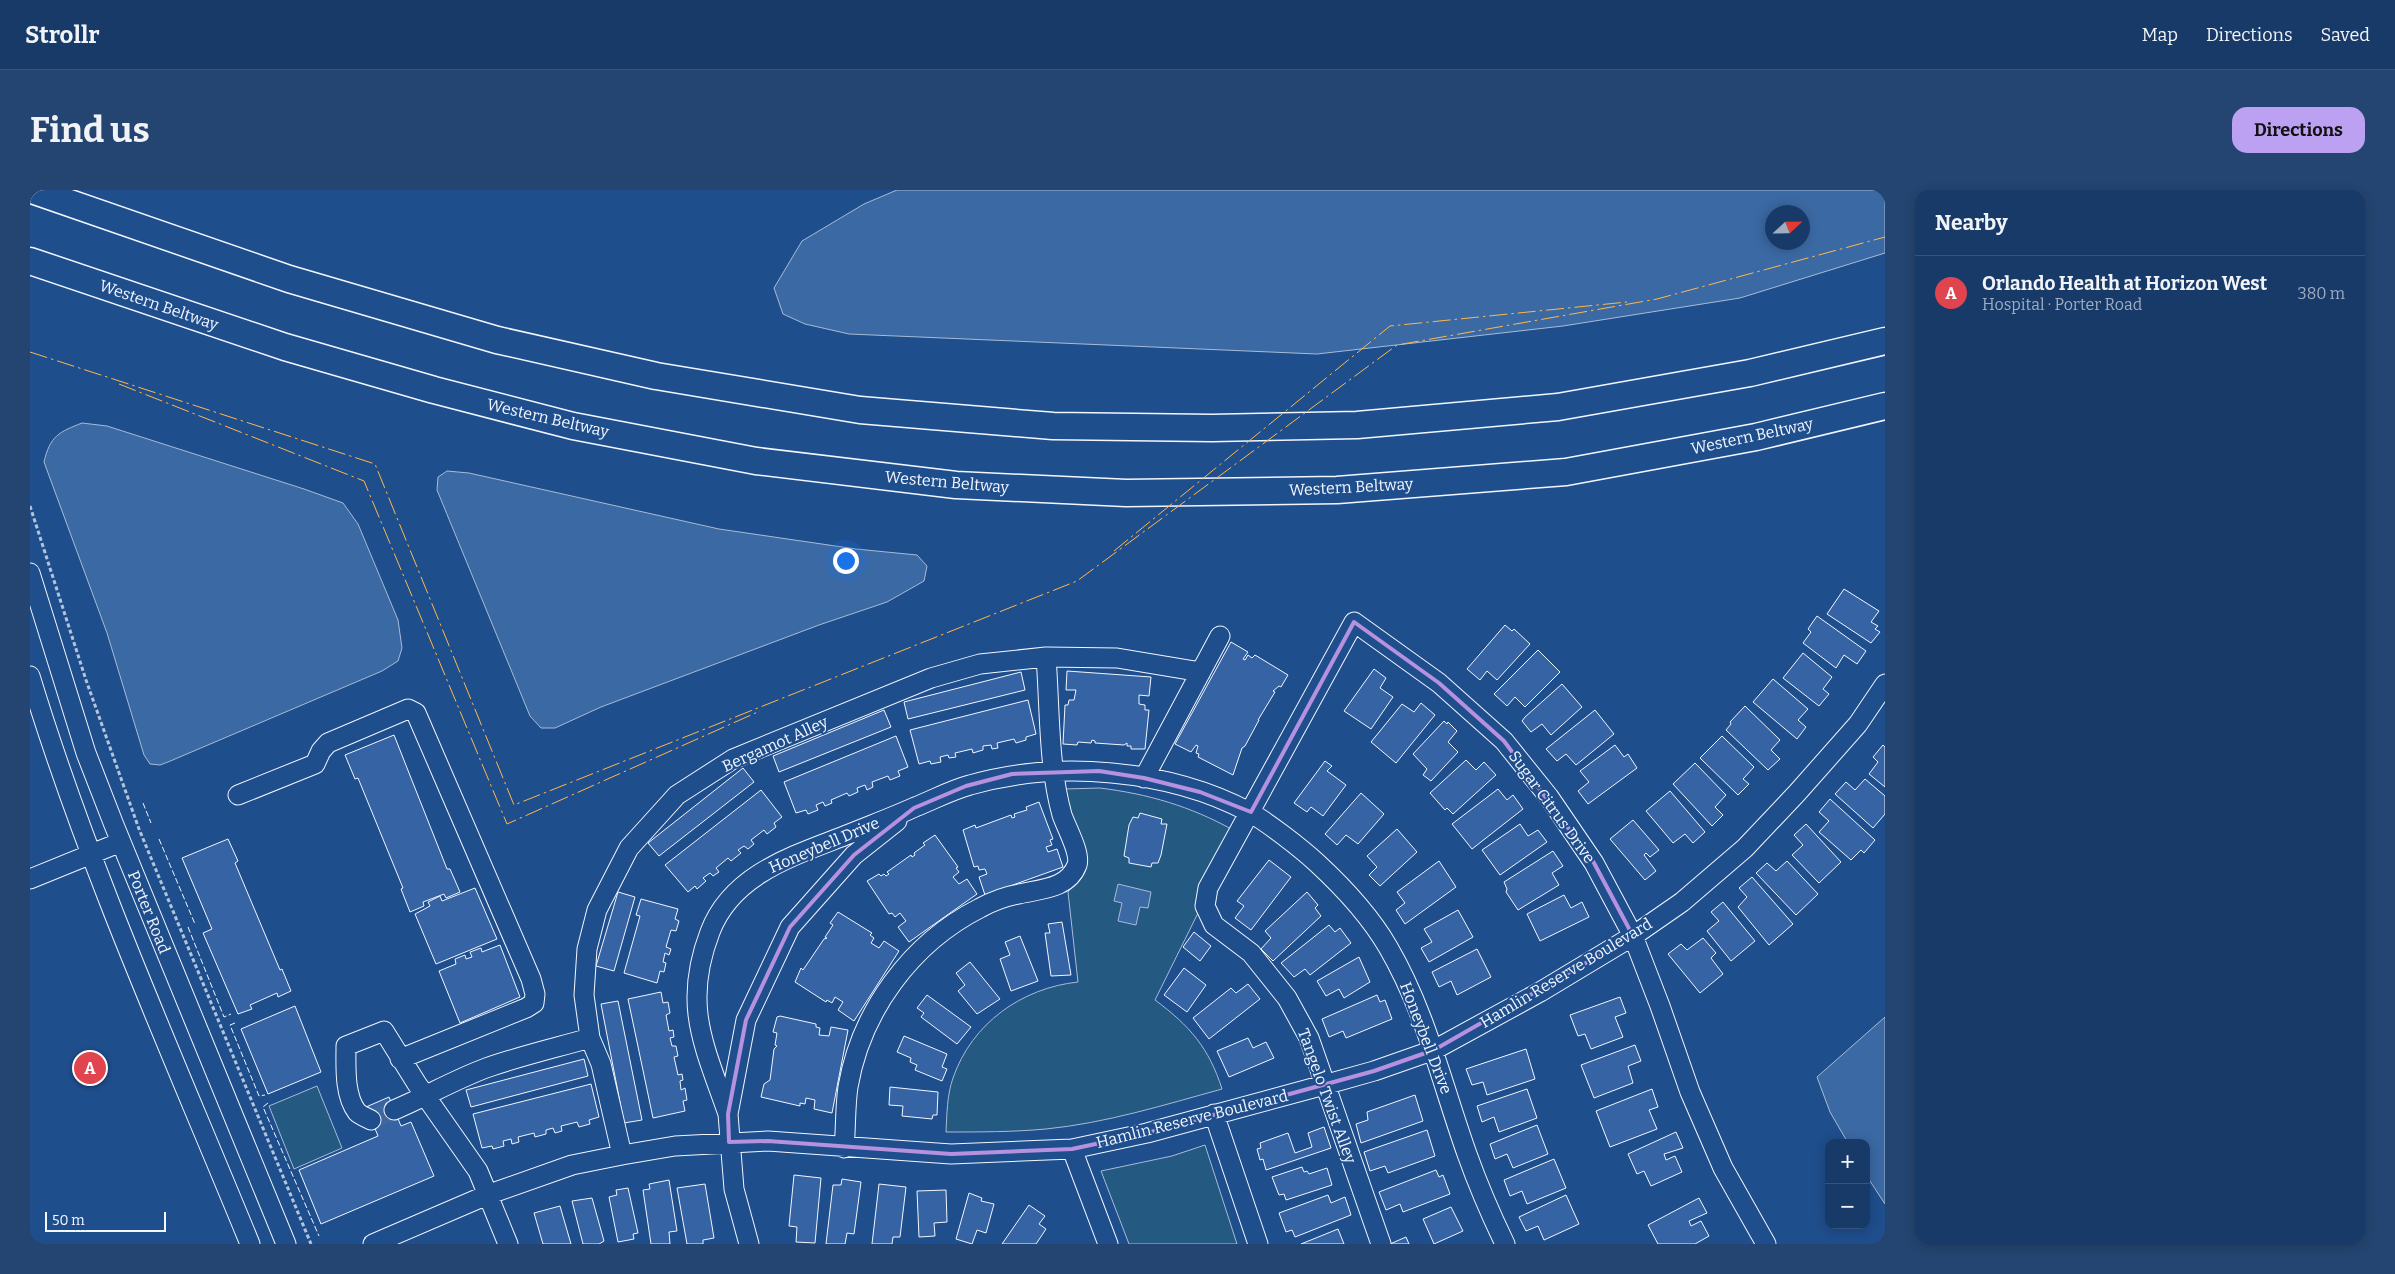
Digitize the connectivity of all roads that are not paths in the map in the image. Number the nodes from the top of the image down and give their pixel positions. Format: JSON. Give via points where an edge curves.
{"nodes":[{"id":1,"x":32,"y":190,"type":"edge"},
{"id":2,"x":30,"y":261,"type":"edge"},
{"id":3,"x":1885,"y":341,"type":"edge"},
{"id":4,"x":1885,"y":406,"type":"edge"},
{"id":5,"x":30,"y":573,"type":"edge"},
{"id":6,"x":30,"y":617,"type":"edge"},
{"id":7,"x":1220,"y":636,"type":"dead end"},
{"id":8,"x":1046,"y":657,"type":"junction"},
{"id":9,"x":58,"y":666,"type":"junction"},
{"id":10,"x":1201,"y":672,"type":"junction"},
{"id":11,"x":30,"y":676,"type":"edge"},
{"id":12,"x":1885,"y":684,"type":"edge"},
{"id":13,"x":1054,"y":771,"type":"junction"},
{"id":14,"x":1144,"y":778,"type":"junction"},
{"id":15,"x":238,"y":794,"type":"dead end"},
{"id":16,"x":914,"y":808,"type":"junction"},
{"id":17,"x":1251,"y":812,"type":"junction"},
{"id":18,"x":121,"y":842,"type":"junction"},
{"id":19,"x":91,"y":854,"type":"junction"},
{"id":20,"x":30,"y":879,"type":"edge"},
{"id":21,"x":1633,"y":936,"type":"junction"},
{"id":22,"x":590,"y":1038,"type":"junction"},
{"id":23,"x":1434,"y":1050,"type":"junction"},
{"id":24,"x":400,"y":1059,"type":"junction"},
{"id":25,"x":1324,"y":1085,"type":"junction"},
{"id":26,"x":426,"y":1097,"type":"junction"},
{"id":27,"x":394,"y":1110,"type":"tunnel mouth"},
{"id":28,"x":728,"y":1114,"type":"junction"},
{"id":29,"x":1214,"y":1114,"type":"junction"},
{"id":30,"x":371,"y":1120,"type":"dead end"},
{"id":31,"x":729,"y":1142,"type":"junction"},
{"id":32,"x":844,"y":1148,"type":"junction"},
{"id":33,"x":1072,"y":1149,"type":"junction"},
{"id":34,"x":622,"y":1155,"type":"junction"},
{"id":35,"x":487,"y":1195,"type":"junction"},
{"id":36,"x":250,"y":1244,"type":"edge"},
{"id":37,"x":286,"y":1244,"type":"edge"},
{"id":38,"x":373,"y":1244,"type":"edge"},
{"id":39,"x":508,"y":1244,"type":"edge"},
{"id":40,"x":749,"y":1244,"type":"edge"},
{"id":41,"x":1108,"y":1244,"type":"edge"},
{"id":42,"x":1258,"y":1244,"type":"edge"},
{"id":43,"x":1381,"y":1244,"type":"edge"},
{"id":44,"x":1505,"y":1244,"type":"edge"},
{"id":45,"x":1766,"y":1244,"type":"edge"}],
"edges":[{"from":1,"to":3,"type":"highway","via":[[289,279],[497,340],[656,376],[860,410],[1034,424],[1212,428],[1357,426],[1558,406],[1750,373]]},
{"from":2,"to":4,"type":"highway","name":"Western Beltway","via":[[285,347],[573,426],[756,461],[956,485],[1126,493],[1337,490],[1566,472],[1756,437]]},
{"from":5,"to":9,"type":"street","name":"Porter Road"},
{"from":6,"to":9,"type":"street","via":[[39,640]]},
{"from":7,"to":10,"type":"street"},
{"from":8,"to":10,"type":"street","name":"Bergamot Alley","via":[[1117,658]]},
{"from":8,"to":13,"type":"street"},
{"from":8,"to":22,"type":"street","name":"Bergamot Alley","via":[[980,664],[931,678],[733,760],[677,795],[629,848],[597,910],[587,949],[584,995]]},
{"from":9,"to":18,"type":"street","name":"Porter Road","via":[[86,753]]},
{"from":10,"to":14,"type":"street"},
{"from":11,"to":19,"type":"street","name":"Porter Road","via":[[68,795]]},
{"from":12,"to":21,"type":"street","name":"Hamlin Reserve Boulevard","via":[[1858,724],[1746,848],[1682,902]]},
{"from":13,"to":14,"type":"street","name":"Honeybell Drive","via":[[1099,771]]},
{"from":13,"to":16,"type":"street","name":"Honeybell Drive","via":[[1012,774],[966,786]]},
{"from":13,"to":32,"type":"street","via":[[1062,815],[1076,850],[1078,863],[1072,874],[1062,883],[1045,890],[1017,894],[981,907],[947,927],[917,953],[890,984],[862,1035],[848,1087]]},
{"from":14,"to":17,"type":"street","name":"Honeybell Drive","via":[[1200,792]]},
{"from":15,"to":24,"type":"street","via":[[315,764],[321,751],[336,738],[408,709],[416,713],[535,994],[534,1003],[526,1008]]},
{"from":16,"to":28,"type":"street","name":"Honeybell Drive","via":[[854,855],[790,927],[746,1020]]},
{"from":16,"to":28,"type":"street","name":"Honeybell Drive","via":[[758,873],[730,898],[710,929],[695,996],[700,1034]]},
{"from":17,"to":21,"type":"street","name":"Sugar Citrus Drive","via":[[1354,622],[1439,683],[1504,741],[1549,797],[1594,863]]},
{"from":17,"to":23,"type":"street","name":"Honeybell Drive","via":[[1316,861],[1358,906],[1391,953],[1413,994]]},
{"from":17,"to":25,"type":"street","name":"Tangelo Twist Alley","via":[[1208,888],[1204,906],[1214,925],[1251,953],[1287,998],[1310,1038]]},
{"from":18,"to":19,"type":"street"},
{"from":18,"to":37,"type":"street","name":"Porter Road"},
{"from":19,"to":20,"type":"street"},
{"from":19,"to":36,"type":"street","name":"Porter Road"},
{"from":21,"to":23,"type":"street","name":"Hamlin Reserve Boulevard"},
{"from":21,"to":45,"type":"street","name":"Sugar Citrus Drive","via":[[1723,1168]]},
{"from":22,"to":26,"type":"street","via":[[486,1068],[445,1085]]},
{"from":22,"to":34,"type":"street","name":"Bergamot Alley","via":[[600,1064]]},
{"from":23,"to":25,"type":"street","name":"Hamlin Reserve Boulevard","via":[[1374,1072]]},
{"from":23,"to":44,"type":"street","name":"Honeybell Drive","via":[[1467,1154]]},
{"from":24,"to":26,"type":"street"},
{"from":24,"to":30,"type":"street","via":[[384,1031],[346,1046],[350,1096],[358,1113]]},
{"from":25,"to":29,"type":"street","name":"Hamlin Reserve Boulevard"},
{"from":25,"to":43,"type":"street","name":"Tangelo Twist Alley"},
{"from":26,"to":27,"type":"street"},
{"from":26,"to":35,"type":"street","via":[[478,1171]]},
{"from":28,"to":31,"type":"street","name":"Honeybell Drive"},
{"from":29,"to":33,"type":"street","name":"Hamlin Reserve Boulevard","via":[[1147,1134]]},
{"from":29,"to":42,"type":"street"},
{"from":31,"to":32,"type":"street","name":"Hamlin Reserve Boulevard","via":[[768,1140]]},
{"from":31,"to":34,"type":"street","name":"Hamlin Reserve Boulevard","via":[[675,1146]]},
{"from":31,"to":40,"type":"street","name":"Honeybell Drive","via":[[734,1188]]},
{"from":32,"to":33,"type":"street","name":"Hamlin Reserve Boulevard","via":[[951,1154]]},
{"from":33,"to":41,"type":"street"},
{"from":34,"to":35,"type":"street","name":"Hamlin Reserve Boulevard","via":[[572,1165]]},
{"from":35,"to":38,"type":"street","name":"Hamlin Reserve Boulevard"},
{"from":35,"to":39,"type":"street"}]}
